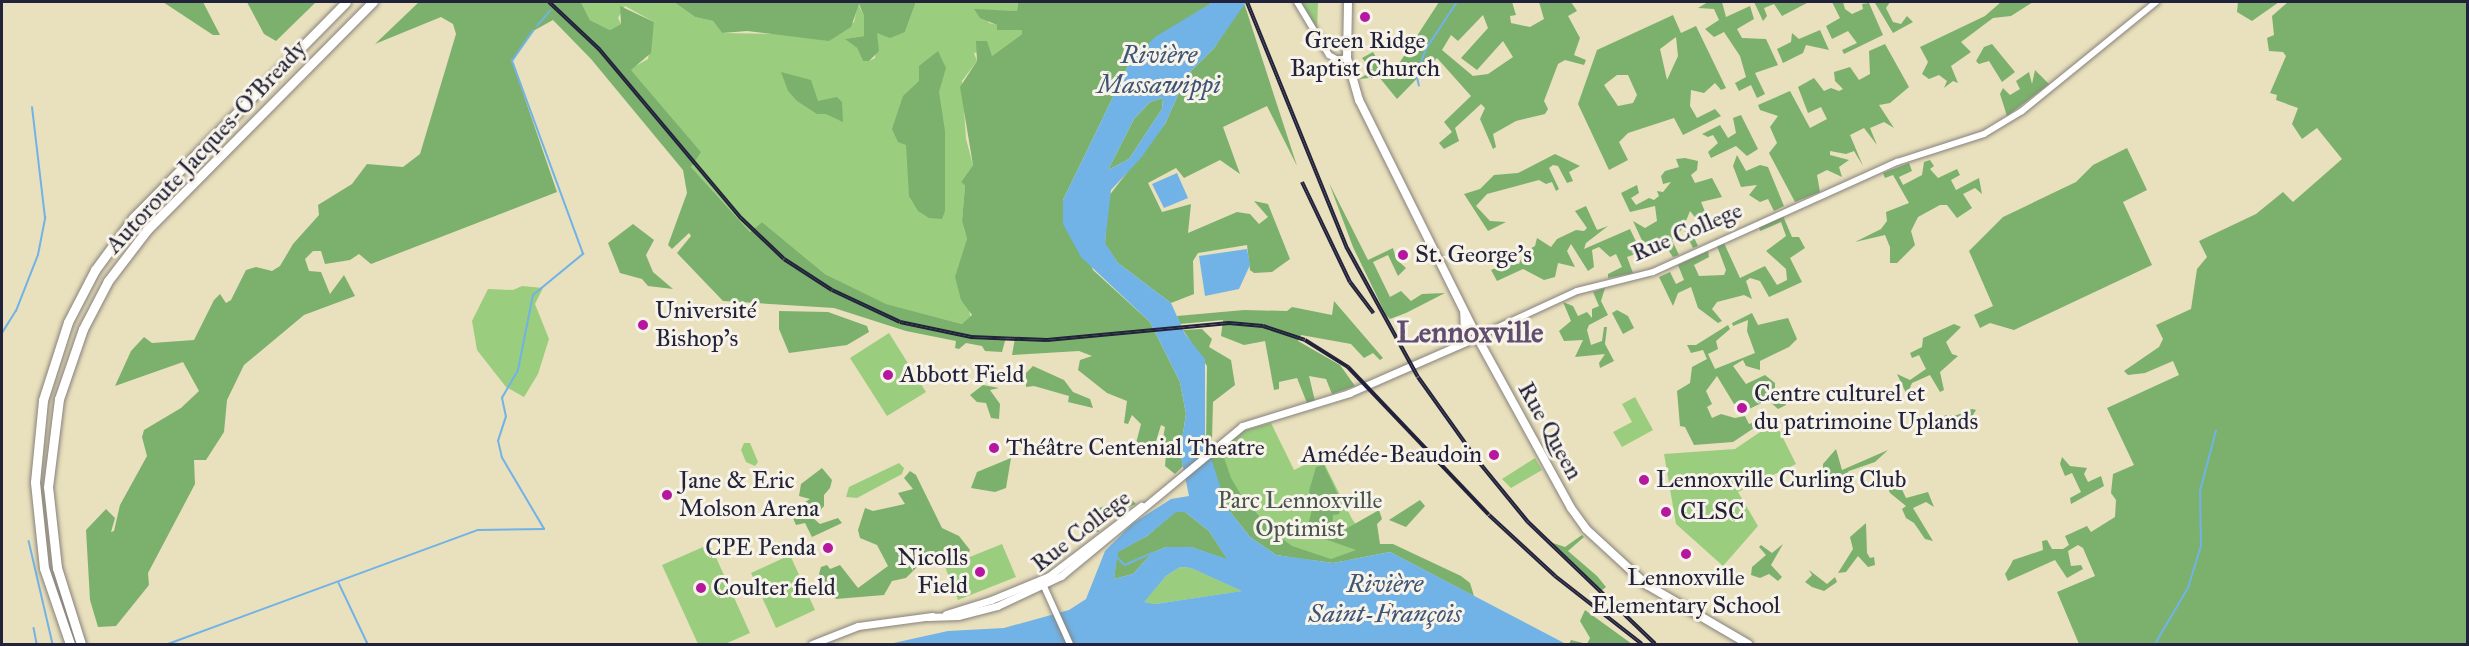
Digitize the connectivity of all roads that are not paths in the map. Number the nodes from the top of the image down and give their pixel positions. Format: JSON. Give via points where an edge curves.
{"nodes":[{"id":1,"x":346,"y":2,"type":"edge"},
{"id":2,"x":373,"y":2,"type":"edge"},
{"id":3,"x":1297,"y":2,"type":"edge"},
{"id":4,"x":1348,"y":2,"type":"edge"},
{"id":5,"x":2156,"y":2,"type":"edge"},
{"id":6,"x":1347,"y":57,"type":"junction"},
{"id":7,"x":1463,"y":310,"type":"junction"},
{"id":8,"x":1477,"y":337,"type":"junction"},
{"id":9,"x":1454,"y":349,"type":"junction"},
{"id":10,"x":1043,"y":583,"type":"junction"},
{"id":11,"x":70,"y":645,"type":"edge"},
{"id":12,"x":81,"y":645,"type":"edge"},
{"id":13,"x":812,"y":645,"type":"edge"},
{"id":14,"x":1070,"y":645,"type":"edge"},
{"id":15,"x":1748,"y":645,"type":"edge"}],
"edges":[{"from":1,"to":11,"type":"highway","name":"Autoroute Jacques-O'Bready","via":[[133,218],[95,270],[68,322],[43,400],[35,482],[43,560]]},
{"from":2,"to":12,"type":"highway","name":"Autoroute Jacques-O'Bready","via":[[147,230],[113,273],[83,328],[57,406],[48,487],[57,568]]},
{"from":3,"to":6,"type":"street","via":[[1329,55],[1338,60]]},
{"from":4,"to":6,"type":"main road","name":"Rue Queen"},
{"from":5,"to":8,"type":"street","name":"Rue College","via":[[2022,111],[1984,134],[1897,162],[1653,272],[1577,291]]},
{"from":6,"to":7,"type":"main road","name":"Rue Queen","via":[[1359,100]]},
{"from":7,"to":8,"type":"main road","name":"Rue Queen"},
{"from":7,"to":9,"type":"main road","via":[[1464,334]]},
{"from":8,"to":9,"type":"main road","name":"Rue College"},
{"from":8,"to":15,"type":"main road","name":"Rue Queen","via":[[1582,525],[1647,585]]},
{"from":9,"to":10,"type":"main road","name":"Rue College","via":[[1330,400],[1248,424],[1210,449]]},
{"from":10,"to":13,"type":"main road","name":"Rue College","via":[[928,617],[869,623]]},
{"from":10,"to":14,"type":"street"}]}
